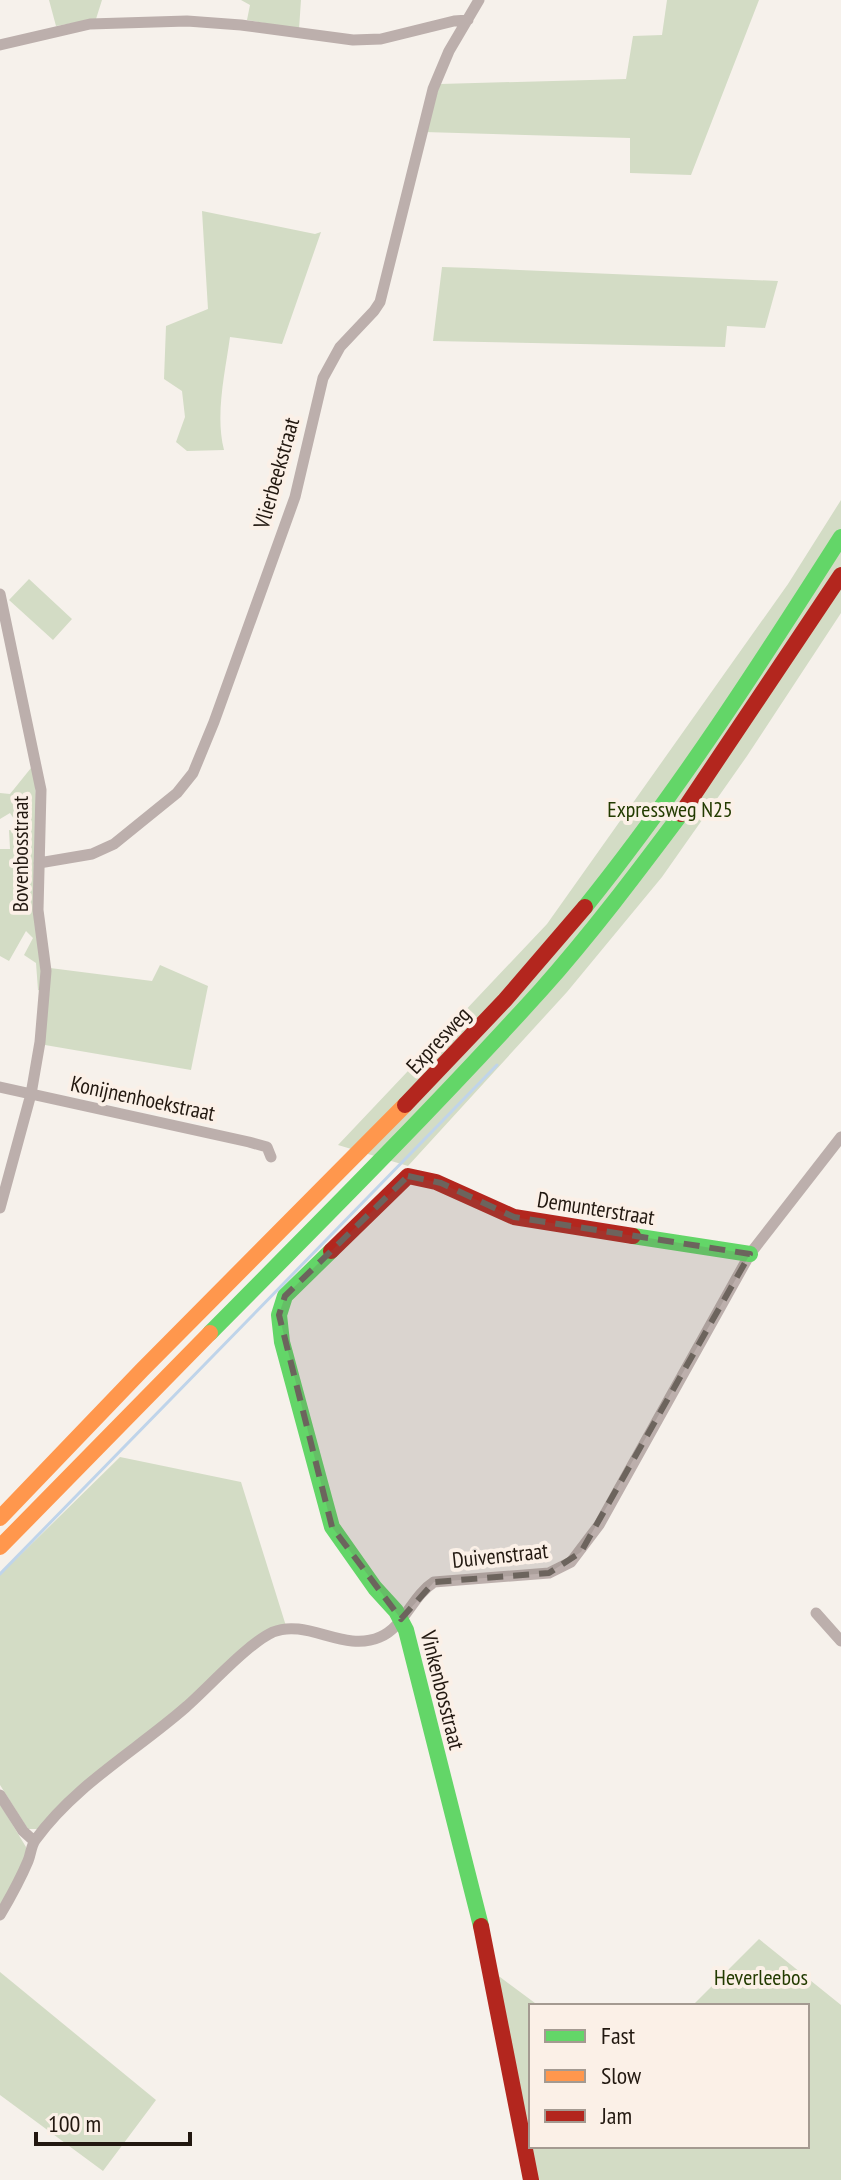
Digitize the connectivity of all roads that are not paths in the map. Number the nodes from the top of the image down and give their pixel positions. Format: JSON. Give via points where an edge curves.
{"nodes":[{"id":1,"x":479,"y":0,"type":"edge"},
{"id":2,"x":468,"y":20,"type":"junction"},
{"id":3,"x":0,"y":45,"type":"edge"},
{"id":4,"x":841,"y":537,"type":"edge"},
{"id":5,"x":841,"y":575,"type":"edge"},
{"id":6,"x":0,"y":594,"type":"edge"},
{"id":7,"x":39,"y":863,"type":"junction"},
{"id":8,"x":0,"y":1087,"type":"edge"},
{"id":9,"x":31,"y":1094,"type":"junction"},
{"id":10,"x":841,"y":1137,"type":"edge"},
{"id":11,"x":271,"y":1157,"type":"dead end"},
{"id":12,"x":441,"y":1183,"type":"joint"},
{"id":13,"x":0,"y":1208,"type":"edge"},
{"id":14,"x":750,"y":1254,"type":"junction"},
{"id":15,"x":0,"y":1518,"type":"edge"},
{"id":16,"x":0,"y":1547,"type":"edge"},
{"id":17,"x":816,"y":1613,"type":"dead end"},
{"id":18,"x":401,"y":1619,"type":"junction"},
{"id":19,"x":841,"y":1641,"type":"edge"},
{"id":20,"x":0,"y":1795,"type":"edge"},
{"id":21,"x":34,"y":1841,"type":"junction"},
{"id":22,"x":0,"y":1915,"type":"edge"},
{"id":23,"x":531,"y":2180,"type":"edge"}],
"edges":[{"from":1,"to":2,"type":"street","name":"Vlierbeekstraat"},
{"from":2,"to":3,"type":"street","via":[[358,40],[187,21],[90,24]]},
{"from":2,"to":7,"type":"street","name":"Vlierbeekstraat","via":[[429,100],[380,302],[340,347],[323,378],[295,497],[193,773],[177,793],[114,844],[92,854]]},
{"from":4,"to":15,"type":"main road","name":"Expresweg","via":[[680,782],[536,965]]},
{"from":5,"to":16,"type":"main road","name":"Expresweg","via":[[697,793],[542,989]]},
{"from":6,"to":7,"type":"street","name":"Bovenbosstraat","via":[[41,790]]},
{"from":7,"to":9,"type":"street","name":"Bovenbosstraat","via":[[38,910],[46,971]]},
{"from":8,"to":9,"type":"street","name":"Konijnenhoekstraat"},
{"from":9,"to":11,"type":"street","name":"Konijnenhoekstraat","via":[[249,1142],[267,1147]]},
{"from":9,"to":13,"type":"street","name":"Bovenbosstraat"},
{"from":10,"to":14,"type":"street","name":"Duivenstraat"},
{"from":12,"to":14,"type":"main road","name":"Demunterstraat","via":[[500,1214]]},
{"from":12,"to":18,"type":"main road","name":"Vinkenbosstraat","via":[[408,1176],[398,1183],[285,1296],[279,1315],[329,1519]]},
{"from":14,"to":18,"type":"street","name":"Duivenstraat","via":[[581,1552],[549,1573],[434,1582]]},
{"from":17,"to":19,"type":"street"},
{"from":18,"to":21,"type":"street","name":"Duivenstraat","via":[[390,1632],[369,1641],[286,1628],[270,1633],[64,1807]]},
{"from":18,"to":23,"type":"main road","name":"Vinkenbosstraat","via":[[488,1952]]},
{"from":20,"to":21,"type":"street"},
{"from":21,"to":22,"type":"street","name":"Duivenstraat"}]}
